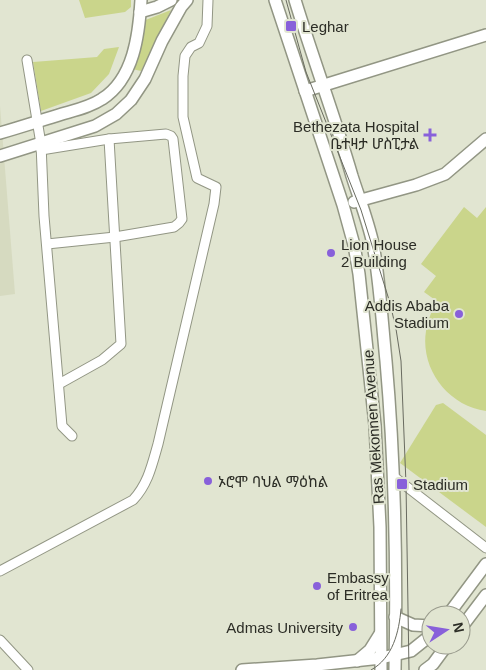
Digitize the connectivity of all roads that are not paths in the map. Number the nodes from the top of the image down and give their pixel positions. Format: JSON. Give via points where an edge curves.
{"nodes":[{"id":1,"x":171,"y":0,"type":"edge"},
{"id":2,"x":187,"y":0,"type":"edge"},
{"id":3,"x":208,"y":0,"type":"edge"},
{"id":4,"x":275,"y":0,"type":"edge"},
{"id":5,"x":295,"y":0,"type":"edge"},
{"id":6,"x":140,"y":6,"type":"edge"},
{"id":7,"x":486,"y":35,"type":"edge"},
{"id":8,"x":28,"y":60,"type":"dead end"},
{"id":9,"x":322,"y":85,"type":"junction"},
{"id":10,"x":304,"y":91,"type":"junction"},
{"id":11,"x":39,"y":122,"type":"junction"},
{"id":12,"x":0,"y":133,"type":"edge"},
{"id":13,"x":486,"y":139,"type":"edge"},
{"id":14,"x":109,"y":140,"type":"junction"},
{"id":15,"x":41,"y":147,"type":"junction"},
{"id":16,"x":0,"y":156,"type":"edge"},
{"id":17,"x":360,"y":200,"type":"junction"},
{"id":18,"x":343,"y":205,"type":"junction"},
{"id":19,"x":115,"y":237,"type":"junction"},
{"id":20,"x":47,"y":244,"type":"junction"},
{"id":21,"x":59,"y":384,"type":"junction"},
{"id":22,"x":72,"y":436,"type":"dead end"},
{"id":23,"x":393,"y":476,"type":"junction"},
{"id":24,"x":486,"y":548,"type":"edge"},
{"id":25,"x":486,"y":564,"type":"edge"},
{"id":26,"x":0,"y":571,"type":"edge"},
{"id":27,"x":486,"y":595,"type":"edge"},
{"id":28,"x":455,"y":605,"type":"edge"},
{"id":29,"x":471,"y":615,"type":"edge"},
{"id":30,"x":395,"y":617,"type":"junction"},
{"id":31,"x":421,"y":625,"type":"edge"},
{"id":32,"x":382,"y":630,"type":"junction"},
{"id":33,"x":0,"y":640,"type":"edge"},
{"id":34,"x":421,"y":643,"type":"edge"},
{"id":35,"x":395,"y":655,"type":"junction"},
{"id":36,"x":439,"y":655,"type":"edge"},
{"id":37,"x":380,"y":658,"type":"junction"},
{"id":38,"x":357,"y":661,"type":"junction"},
{"id":39,"x":429,"y":668,"type":"edge"},
{"id":40,"x":28,"y":670,"type":"edge"},
{"id":41,"x":242,"y":670,"type":"edge"},
{"id":42,"x":381,"y":670,"type":"edge"},
{"id":43,"x":395,"y":670,"type":"edge"}],
"edges":[{"from":1,"to":6,"type":"main road","via":[[157,7]]},
{"from":2,"to":15,"type":"main road","via":[[131,100],[116,114],[95,126]]},
{"from":3,"to":26,"type":"street","via":[[207,26],[199,43],[191,47],[185,56],[183,117],[196,178],[216,187],[214,204],[148,477],[133,500]]},
{"from":4,"to":10,"type":"main road","name":"Ras Mekonnen Avenue"},
{"from":5,"to":9,"type":"main road","name":"Ras Mekonnen Avenue"},
{"from":6,"to":11,"type":"main road","via":[[132,58],[117,86],[103,99],[88,106]]},
{"from":7,"to":9,"type":"main road"},
{"from":8,"to":11,"type":"street"},
{"from":9,"to":10,"type":"main road"},
{"from":9,"to":17,"type":"main road","name":"Ras Mekonnen Avenue"},
{"from":10,"to":18,"type":"main road","name":"Ras Mekonnen Avenue"},
{"from":11,"to":12,"type":"main road"},
{"from":11,"to":15,"type":"street"},
{"from":13,"to":17,"type":"main road","via":[[445,174]]},
{"from":14,"to":15,"type":"street"},
{"from":14,"to":19,"type":"street"},
{"from":14,"to":19,"type":"street","via":[[171,136],[182,219],[174,227]]},
{"from":15,"to":16,"type":"main road"},
{"from":15,"to":20,"type":"street"},
{"from":17,"to":18,"type":"main road"},
{"from":17,"to":23,"type":"main road","name":"Ras Mekonnen Avenue","via":[[372,243],[378,282]]},
{"from":18,"to":32,"type":"main road","name":"Ras Mekonnen Avenue","via":[[359,274],[373,408]]},
{"from":19,"to":20,"type":"street"},
{"from":19,"to":21,"type":"street","via":[[121,344],[102,360]]},
{"from":20,"to":21,"type":"street"},
{"from":21,"to":22,"type":"street","via":[[62,426]]},
{"from":23,"to":24,"type":"street"},
{"from":23,"to":30,"type":"main road","name":"Ras Mekonnen Avenue"},
{"from":25,"to":28,"type":"main road"},
{"from":27,"to":29,"type":"main road"},
{"from":30,"to":31,"type":"main road"},
{"from":30,"to":35,"type":"main road","name":"Ras Mekonnen Avenue"},
{"from":32,"to":37,"type":"main road","name":"Ras Mekonnen Avenue"},
{"from":32,"to":38,"type":"main road","via":[[370,650]]},
{"from":33,"to":40,"type":"street"},
{"from":34,"to":35,"type":"main road","via":[[411,651]]},
{"from":35,"to":37,"type":"main road"},
{"from":35,"to":43,"type":"main road","name":"Ras Mekonnen Avenue"},
{"from":36,"to":39,"type":"main road"},
{"from":37,"to":38,"type":"main road"},
{"from":37,"to":42,"type":"main road","name":"Ras Mekonnen Avenue"},
{"from":38,"to":41,"type":"main road"}]}
